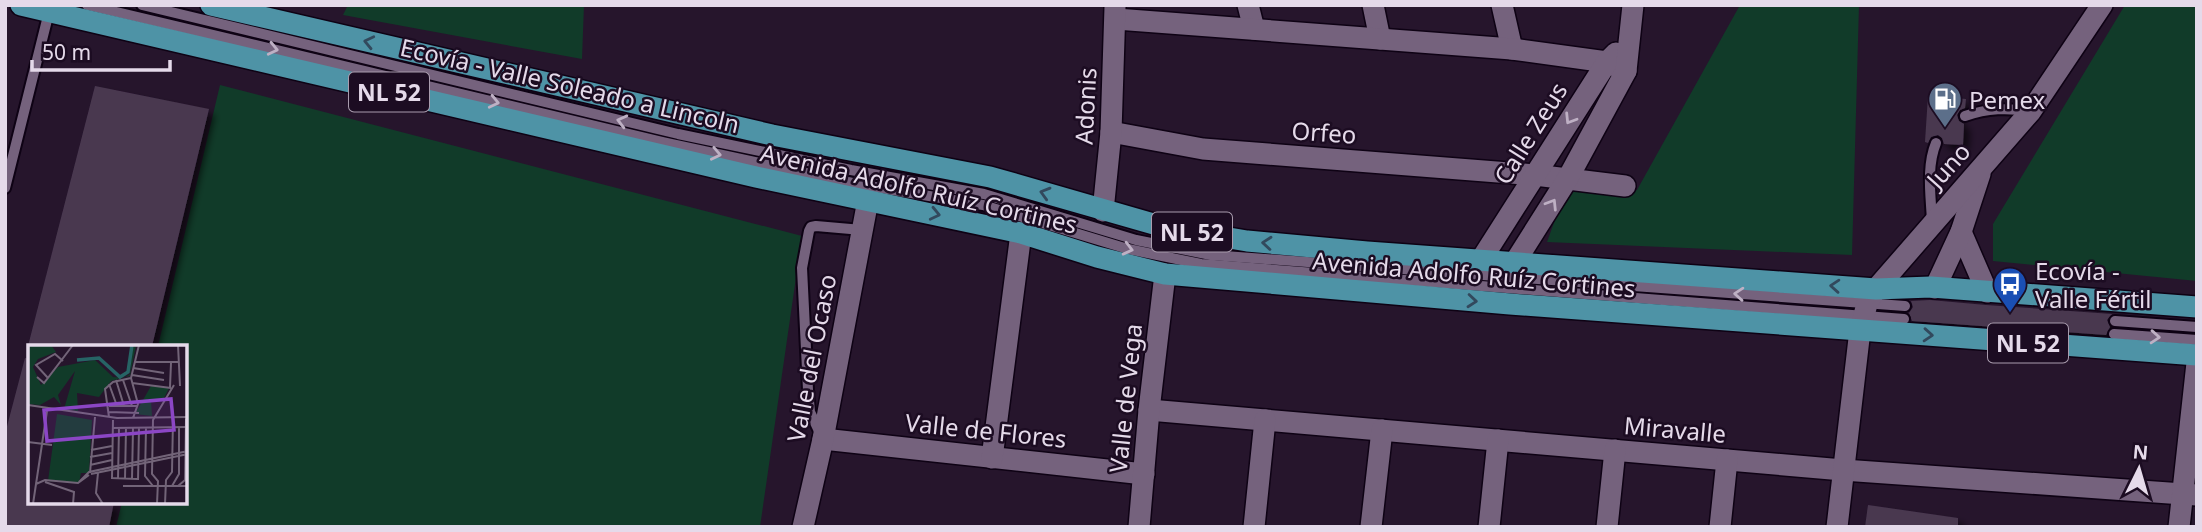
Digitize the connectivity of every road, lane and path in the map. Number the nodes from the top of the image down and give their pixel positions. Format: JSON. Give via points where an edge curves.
{"nodes":[{"id":1,"x":21,"y":5,"type":"edge"},
{"id":2,"x":87,"y":5,"type":"edge"},
{"id":3,"x":142,"y":5,"type":"edge"},
{"id":4,"x":211,"y":5,"type":"edge"},
{"id":5,"x":1248,"y":5,"type":"edge"},
{"id":6,"x":1373,"y":5,"type":"edge"},
{"id":7,"x":1502,"y":5,"type":"edge"},
{"id":8,"x":1633,"y":5,"type":"edge"},
{"id":9,"x":2102,"y":5,"type":"edge"},
{"id":10,"x":49,"y":12,"type":"junction"},
{"id":11,"x":1115,"y":12,"type":"edge"},
{"id":12,"x":1254,"y":29,"type":"junction"},
{"id":13,"x":1380,"y":39,"type":"junction"},
{"id":14,"x":1512,"y":49,"type":"junction"},
{"id":15,"x":1616,"y":66,"type":"junction"},
{"id":16,"x":2031,"y":111,"type":"junction"},
{"id":17,"x":1965,"y":116,"type":"dead end"},
{"id":18,"x":1111,"y":132,"type":"junction"},
{"id":19,"x":1936,"y":143,"type":"dead end"},
{"id":20,"x":1982,"y":166,"type":"junction"},
{"id":21,"x":1535,"y":175,"type":"junction"},
{"id":22,"x":1568,"y":178,"type":"junction"},
{"id":23,"x":1625,"y":186,"type":"dead end"},
{"id":24,"x":5,"y":188,"type":"edge"},
{"id":25,"x":868,"y":200,"type":"junction"},
{"id":26,"x":1103,"y":211,"type":"junction"},
{"id":27,"x":1932,"y":222,"type":"junction"},
{"id":28,"x":862,"y":230,"type":"junction"},
{"id":29,"x":1961,"y":232,"type":"junction"},
{"id":30,"x":1020,"y":233,"type":"junction"},
{"id":31,"x":1481,"y":260,"type":"junction"},
{"id":32,"x":1516,"y":262,"type":"junction"},
{"id":33,"x":1165,"y":274,"type":"junction"},
{"id":34,"x":1936,"y":288,"type":"junction"},
{"id":35,"x":1987,"y":292,"type":"junction"},
{"id":36,"x":1905,"y":306,"type":"dead end"},
{"id":37,"x":2197,"y":307,"type":"edge"},
{"id":38,"x":1867,"y":310,"type":"junction"},
{"id":39,"x":1904,"y":319,"type":"dead end"},
{"id":40,"x":2115,"y":321,"type":"dead end"},
{"id":41,"x":2197,"y":327,"type":"edge"},
{"id":42,"x":2114,"y":334,"type":"dead end"},
{"id":43,"x":2197,"y":340,"type":"edge"},
{"id":44,"x":2197,"y":355,"type":"edge"},
{"id":45,"x":2197,"y":363,"type":"edge"},
{"id":46,"x":1149,"y":410,"type":"junction"},
{"id":47,"x":1265,"y":420,"type":"junction"},
{"id":48,"x":1382,"y":430,"type":"junction"},
{"id":49,"x":823,"y":439,"type":"junction"},
{"id":50,"x":1498,"y":440,"type":"junction"},
{"id":51,"x":1615,"y":450,"type":"junction"},
{"id":52,"x":992,"y":458,"type":"junction"},
{"id":53,"x":1727,"y":460,"type":"junction"},
{"id":54,"x":1843,"y":470,"type":"junction"},
{"id":55,"x":1143,"y":474,"type":"junction"},
{"id":56,"x":2189,"y":495,"type":"edge"},
{"id":57,"x":803,"y":527,"type":"edge"},
{"id":58,"x":1139,"y":527,"type":"edge"},
{"id":59,"x":1254,"y":527,"type":"edge"},
{"id":60,"x":1371,"y":527,"type":"edge"},
{"id":61,"x":1489,"y":527,"type":"edge"},
{"id":62,"x":1607,"y":527,"type":"edge"},
{"id":63,"x":1720,"y":527,"type":"edge"},
{"id":64,"x":1837,"y":527,"type":"edge"},
{"id":65,"x":2179,"y":527,"type":"edge"}],
"edges":[{"from":1,"to":10,"type":"main road","name":"Avenida Adolfo Ruíz Cortines","number":"NL 52"},
{"from":2,"to":38,"type":"lane","one_way":true,"via":[[663,142],[857,184],[983,205],[1128,249],[1201,264]]},
{"from":38,"to":3,"type":"lane","name":"Ecovía - Valle Soleado a Lincoln","one_way":true,"via":[[1211,255],[1136,240],[984,194],[678,134]]},
{"from":26,"to":4,"type":"main road","name":"Avenida Adolfo Ruíz Cortines","number":"NL 52","one_way":true,"via":[[990,177],[772,135]]},
{"from":5,"to":12,"type":"street"},
{"from":6,"to":13,"type":"street"},
{"from":7,"to":14,"type":"street"},
{"from":8,"to":15,"type":"street","name":"Calle Zeus","via":[[1630,39]]},
{"from":9,"to":16,"type":"street","name":"Juno"},
{"from":10,"to":24,"type":"lane"},
{"from":10,"to":25,"type":"main road","name":"Avenida Adolfo Ruíz Cortines","number":"NL 52"},
{"from":11,"to":12,"type":"street"},
{"from":11,"to":18,"type":"street","name":"Adonis"},
{"from":12,"to":13,"type":"street"},
{"from":13,"to":14,"type":"street"},
{"from":14,"to":15,"type":"street"},
{"from":15,"to":21,"type":"street","name":"Calle Zeus","one_way":true},
{"from":15,"to":22,"type":"street","name":"Calle Zeus"},
{"from":16,"to":17,"type":"lane","via":[[2002,107]]},
{"from":16,"to":20,"type":"street","name":"Juno"},
{"from":18,"to":21,"type":"street","name":"Orfeo","via":[[1203,149]]},
{"from":18,"to":26,"type":"street","name":"Adonis"},
{"from":19,"to":27,"type":"lane","via":[[1930,178]]},
{"from":20,"to":27,"type":"street","name":"Juno"},
{"from":20,"to":29,"type":"street"},
{"from":21,"to":22,"type":"street","name":"Orfeo"},
{"from":21,"to":31,"type":"street","name":"Calle Zeus"},
{"from":22,"to":23,"type":"street","name":"Orfeo"},
{"from":32,"to":22,"type":"street","name":"Calle Zeus","one_way":true},
{"from":25,"to":28,"type":"street","name":"Valle del Ocaso"},
{"from":25,"to":30,"type":"main road","name":"Avenida Adolfo Ruíz Cortines","number":"NL 52","one_way":true},
{"from":31,"to":26,"type":"main road","name":"Avenida Adolfo Ruíz Cortines","number":"NL 52","one_way":true,"via":[[1247,241]]},
{"from":27,"to":38,"type":"street","name":"Juno"},
{"from":28,"to":49,"type":"street","name":"Valle del Ocaso"},
{"from":28,"to":49,"type":"lane","via":[[811,227],[802,268],[810,412]]},
{"from":29,"to":34,"type":"street"},
{"from":29,"to":35,"type":"street"},
{"from":30,"to":33,"type":"main road","name":"Avenida Adolfo Ruíz Cortines","number":"NL 52"},
{"from":30,"to":52,"type":"street"},
{"from":31,"to":32,"type":"main road","name":"Avenida Adolfo Ruíz Cortines","number":"NL 52"},
{"from":38,"to":32,"type":"main road","name":"Avenida Adolfo Ruíz Cortines","number":"NL 52","one_way":true},
{"from":33,"to":38,"type":"main road","name":"Avenida Adolfo Ruíz Cortines","number":"NL 52","one_way":true,"via":[[1510,304]]},
{"from":33,"to":46,"type":"street","name":"Valle de Vega"},
{"from":34,"to":35,"type":"main road","name":"Avenida Adolfo Ruíz Cortines","number":"NL 52"},
{"from":34,"to":38,"type":"main road","name":"Avenida Adolfo Ruíz Cortines","number":"NL 52"},
{"from":35,"to":37,"type":"main road","name":"Avenida Adolfo Ruíz Cortines","number":"NL 52"},
{"from":36,"to":38,"type":"lane","name":"Ecovía - Valle Soleado a Lincoln"},
{"from":38,"to":39,"type":"lane"},
{"from":38,"to":44,"type":"main road","name":"Avenida Adolfo Ruíz Cortines","number":"NL 52","one_way":true},
{"from":38,"to":54,"type":"street"},
{"from":40,"to":41,"type":"lane"},
{"from":42,"to":43,"type":"lane","one_way":true},
{"from":45,"to":56,"type":"street"},
{"from":46,"to":47,"type":"street","name":"Miravalle"},
{"from":46,"to":55,"type":"street","name":"Valle de Vega"},
{"from":47,"to":48,"type":"street","name":"Miravalle"},
{"from":47,"to":59,"type":"street"},
{"from":48,"to":50,"type":"street","name":"Miravalle"},
{"from":48,"to":60,"type":"street"},
{"from":49,"to":52,"type":"street","name":"Valle de Flores"},
{"from":49,"to":57,"type":"street","name":"Valle del Ocaso"},
{"from":50,"to":51,"type":"street","name":"Miravalle"},
{"from":50,"to":61,"type":"street"},
{"from":51,"to":53,"type":"street","name":"Miravalle"},
{"from":51,"to":62,"type":"street"},
{"from":52,"to":55,"type":"street","name":"Valle de Flores"},
{"from":53,"to":54,"type":"street","name":"Miravalle"},
{"from":53,"to":63,"type":"street"},
{"from":54,"to":56,"type":"street","name":"Miravalle"},
{"from":54,"to":64,"type":"street"},
{"from":55,"to":58,"type":"street","name":"Valle de Vega"},
{"from":56,"to":65,"type":"street"}]}
